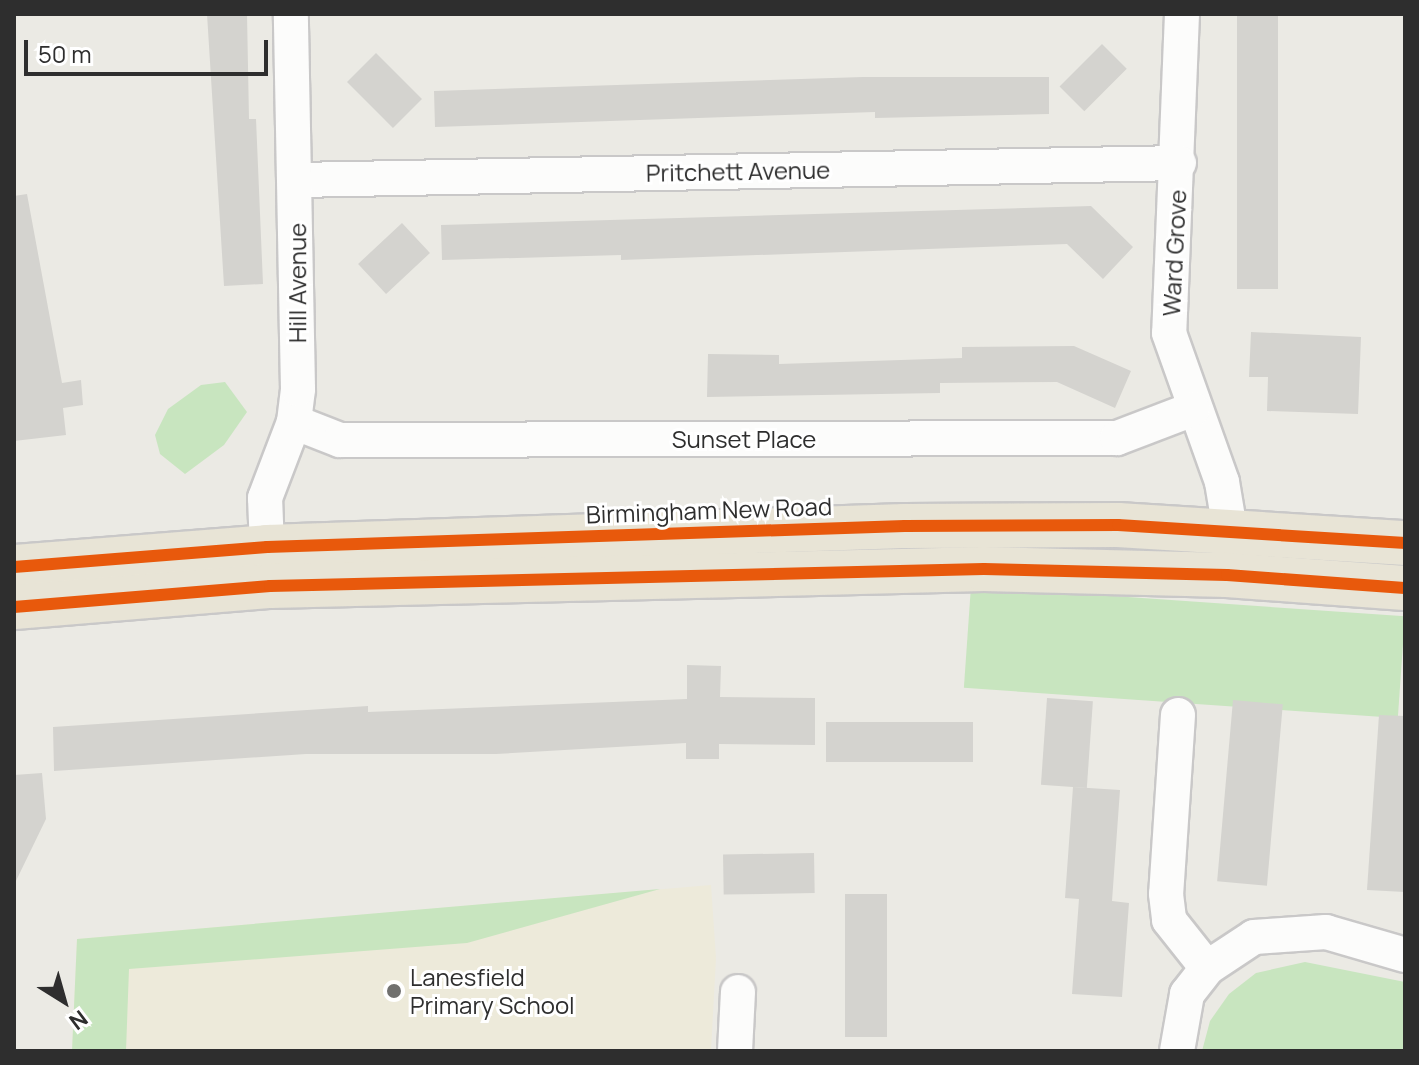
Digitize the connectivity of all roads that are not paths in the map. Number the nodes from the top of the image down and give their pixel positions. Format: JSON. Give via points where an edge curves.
{"nodes":[{"id":1,"x":291,"y":14,"type":"edge"},
{"id":2,"x":1182,"y":14,"type":"edge"},
{"id":3,"x":1179,"y":163,"type":"junction"},
{"id":4,"x":296,"y":180,"type":"junction"},
{"id":5,"x":1193,"y":409,"type":"junction"},
{"id":6,"x":294,"y":422,"type":"junction"},
{"id":7,"x":1230,"y":530,"type":"junction"},
{"id":8,"x":1405,"y":543,"type":"edge"},
{"id":9,"x":267,"y":547,"type":"junction"},
{"id":10,"x":14,"y":567,"type":"edge"},
{"id":11,"x":1227,"y":575,"type":"junction"},
{"id":12,"x":1405,"y":588,"type":"edge"},
{"id":13,"x":14,"y":607,"type":"edge"},
{"id":14,"x":1178,"y":715,"type":"dead end"},
{"id":15,"x":1405,"y":955,"type":"edge"},
{"id":16,"x":1207,"y":968,"type":"junction"},
{"id":17,"x":738,"y":992,"type":"dead end"},
{"id":18,"x":735,"y":1051,"type":"edge"},
{"id":19,"x":1177,"y":1051,"type":"edge"}],
"edges":[{"from":1,"to":4,"type":"street","name":"Hill Avenue"},
{"from":2,"to":3,"type":"street","name":"Ward Grove"},
{"from":3,"to":4,"type":"street","name":"Pritchett Avenue"},
{"from":3,"to":5,"type":"street","name":"Ward Grove","via":[[1169,333]]},
{"from":4,"to":6,"type":"street","name":"Hill Avenue"},
{"from":5,"to":6,"type":"street","name":"Sunset Place","via":[[1117,438],[340,440]]},
{"from":5,"to":7,"type":"street","name":"Ward Grove","via":[[1222,482]]},
{"from":6,"to":9,"type":"street","name":"Hill Avenue","via":[[265,498]]},
{"from":7,"to":8,"type":"highway","name":"Birmingham New Road"},
{"from":7,"to":9,"type":"highway","name":"Birmingham New Road","via":[[905,526]]},
{"from":7,"to":11,"type":"highway"},
{"from":9,"to":10,"type":"highway","name":"Birmingham New Road"},
{"from":11,"to":12,"type":"highway"},
{"from":11,"to":13,"type":"highway","via":[[984,569],[556,578],[270,586]]},
{"from":14,"to":16,"type":"street","via":[[1166,894],[1169,920]]},
{"from":15,"to":16,"type":"street","via":[[1326,932],[1285,931],[1254,937]]},
{"from":16,"to":19,"type":"street","via":[[1187,994]]},
{"from":17,"to":18,"type":"street"}]}
